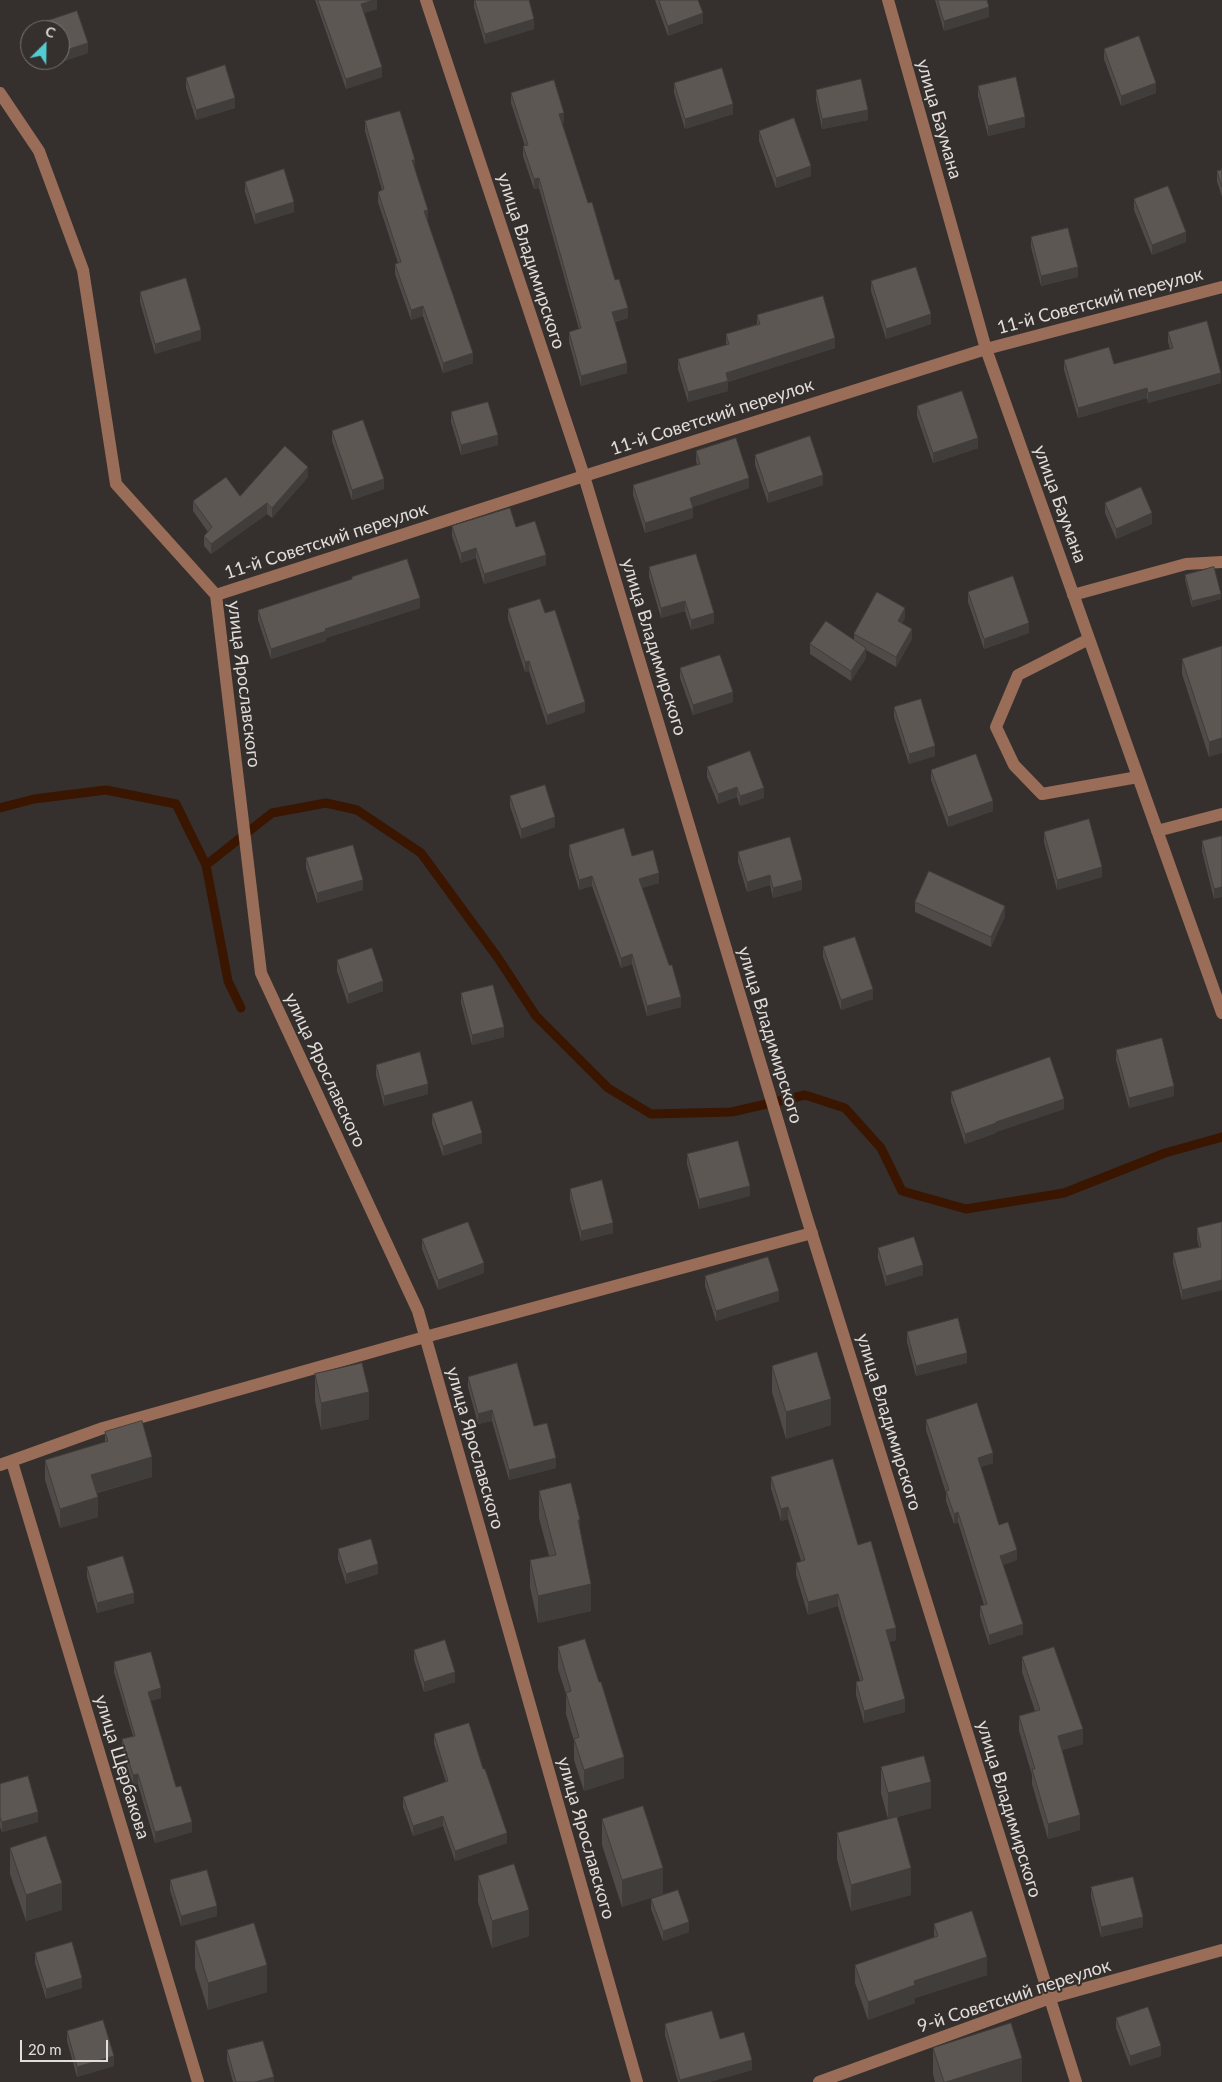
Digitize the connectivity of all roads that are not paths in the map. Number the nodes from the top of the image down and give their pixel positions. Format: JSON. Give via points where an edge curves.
{"nodes":[{"id":1,"x":426,"y":0,"type":"edge"},
{"id":2,"x":888,"y":0,"type":"edge"},
{"id":3,"x":0,"y":93,"type":"edge"},
{"id":4,"x":1222,"y":286,"type":"edge"},
{"id":5,"x":986,"y":349,"type":"junction"},
{"id":6,"x":584,"y":476,"type":"junction"},
{"id":7,"x":1222,"y":562,"type":"edge"},
{"id":8,"x":1073,"y":594,"type":"junction"},
{"id":9,"x":216,"y":595,"type":"junction"},
{"id":10,"x":1089,"y":639,"type":"junction"},
{"id":11,"x":1138,"y":777,"type":"junction"},
{"id":12,"x":1222,"y":814,"type":"edge"},
{"id":13,"x":1157,"y":831,"type":"junction"},
{"id":14,"x":1222,"y":1013,"type":"edge"},
{"id":15,"x":812,"y":1234,"type":"junction"},
{"id":16,"x":426,"y":1337,"type":"junction"},
{"id":17,"x":6,"y":1463,"type":"edge"},
{"id":18,"x":1222,"y":1950,"type":"edge"},
{"id":19,"x":1050,"y":1998,"type":"junction"},
{"id":20,"x":198,"y":2082,"type":"edge"},
{"id":21,"x":637,"y":2082,"type":"edge"},
{"id":22,"x":819,"y":2082,"type":"edge"},
{"id":23,"x":1076,"y":2082,"type":"edge"}],
"edges":[{"from":1,"to":6,"type":"street","name":"улица Владимирского"},
{"from":2,"to":5,"type":"street","name":"улица Баумана"},
{"from":3,"to":9,"type":"street","name":"улица Ярославского","via":[[39,151],[83,270],[116,484]]},
{"from":4,"to":5,"type":"street","name":"11-й Советский переулок"},
{"from":5,"to":6,"type":"street","name":"11-й Советский переулок"},
{"from":5,"to":8,"type":"street","name":"улица Баумана"},
{"from":6,"to":9,"type":"street","name":"11-й Советский переулок"},
{"from":6,"to":15,"type":"street","name":"улица Владимирского"},
{"from":7,"to":8,"type":"street","via":[[1186,564]]},
{"from":8,"to":10,"type":"street","name":"улица Баумана"},
{"from":9,"to":16,"type":"street","name":"улица Ярославского","via":[[261,973],[418,1311]]},
{"from":10,"to":11,"type":"street","name":"улица Баумана"},
{"from":10,"to":11,"type":"street","via":[[1018,676],[996,727],[1014,765],[1042,794]]},
{"from":11,"to":13,"type":"street","name":"улица Баумана"},
{"from":12,"to":13,"type":"street"},
{"from":13,"to":14,"type":"street","name":"улица Баумана"},
{"from":15,"to":16,"type":"street"},
{"from":15,"to":19,"type":"street","name":"улица Владимирского"},
{"from":16,"to":17,"type":"street","via":[[103,1428]]},
{"from":16,"to":21,"type":"street","name":"улица Ярославского"},
{"from":17,"to":20,"type":"street","name":"улица Щербакова"},
{"from":18,"to":19,"type":"street","name":"9-й Советский переулок"},
{"from":19,"to":22,"type":"street","name":"9-й Советский переулок"},
{"from":19,"to":23,"type":"street","name":"улица Владимирского"}]}
